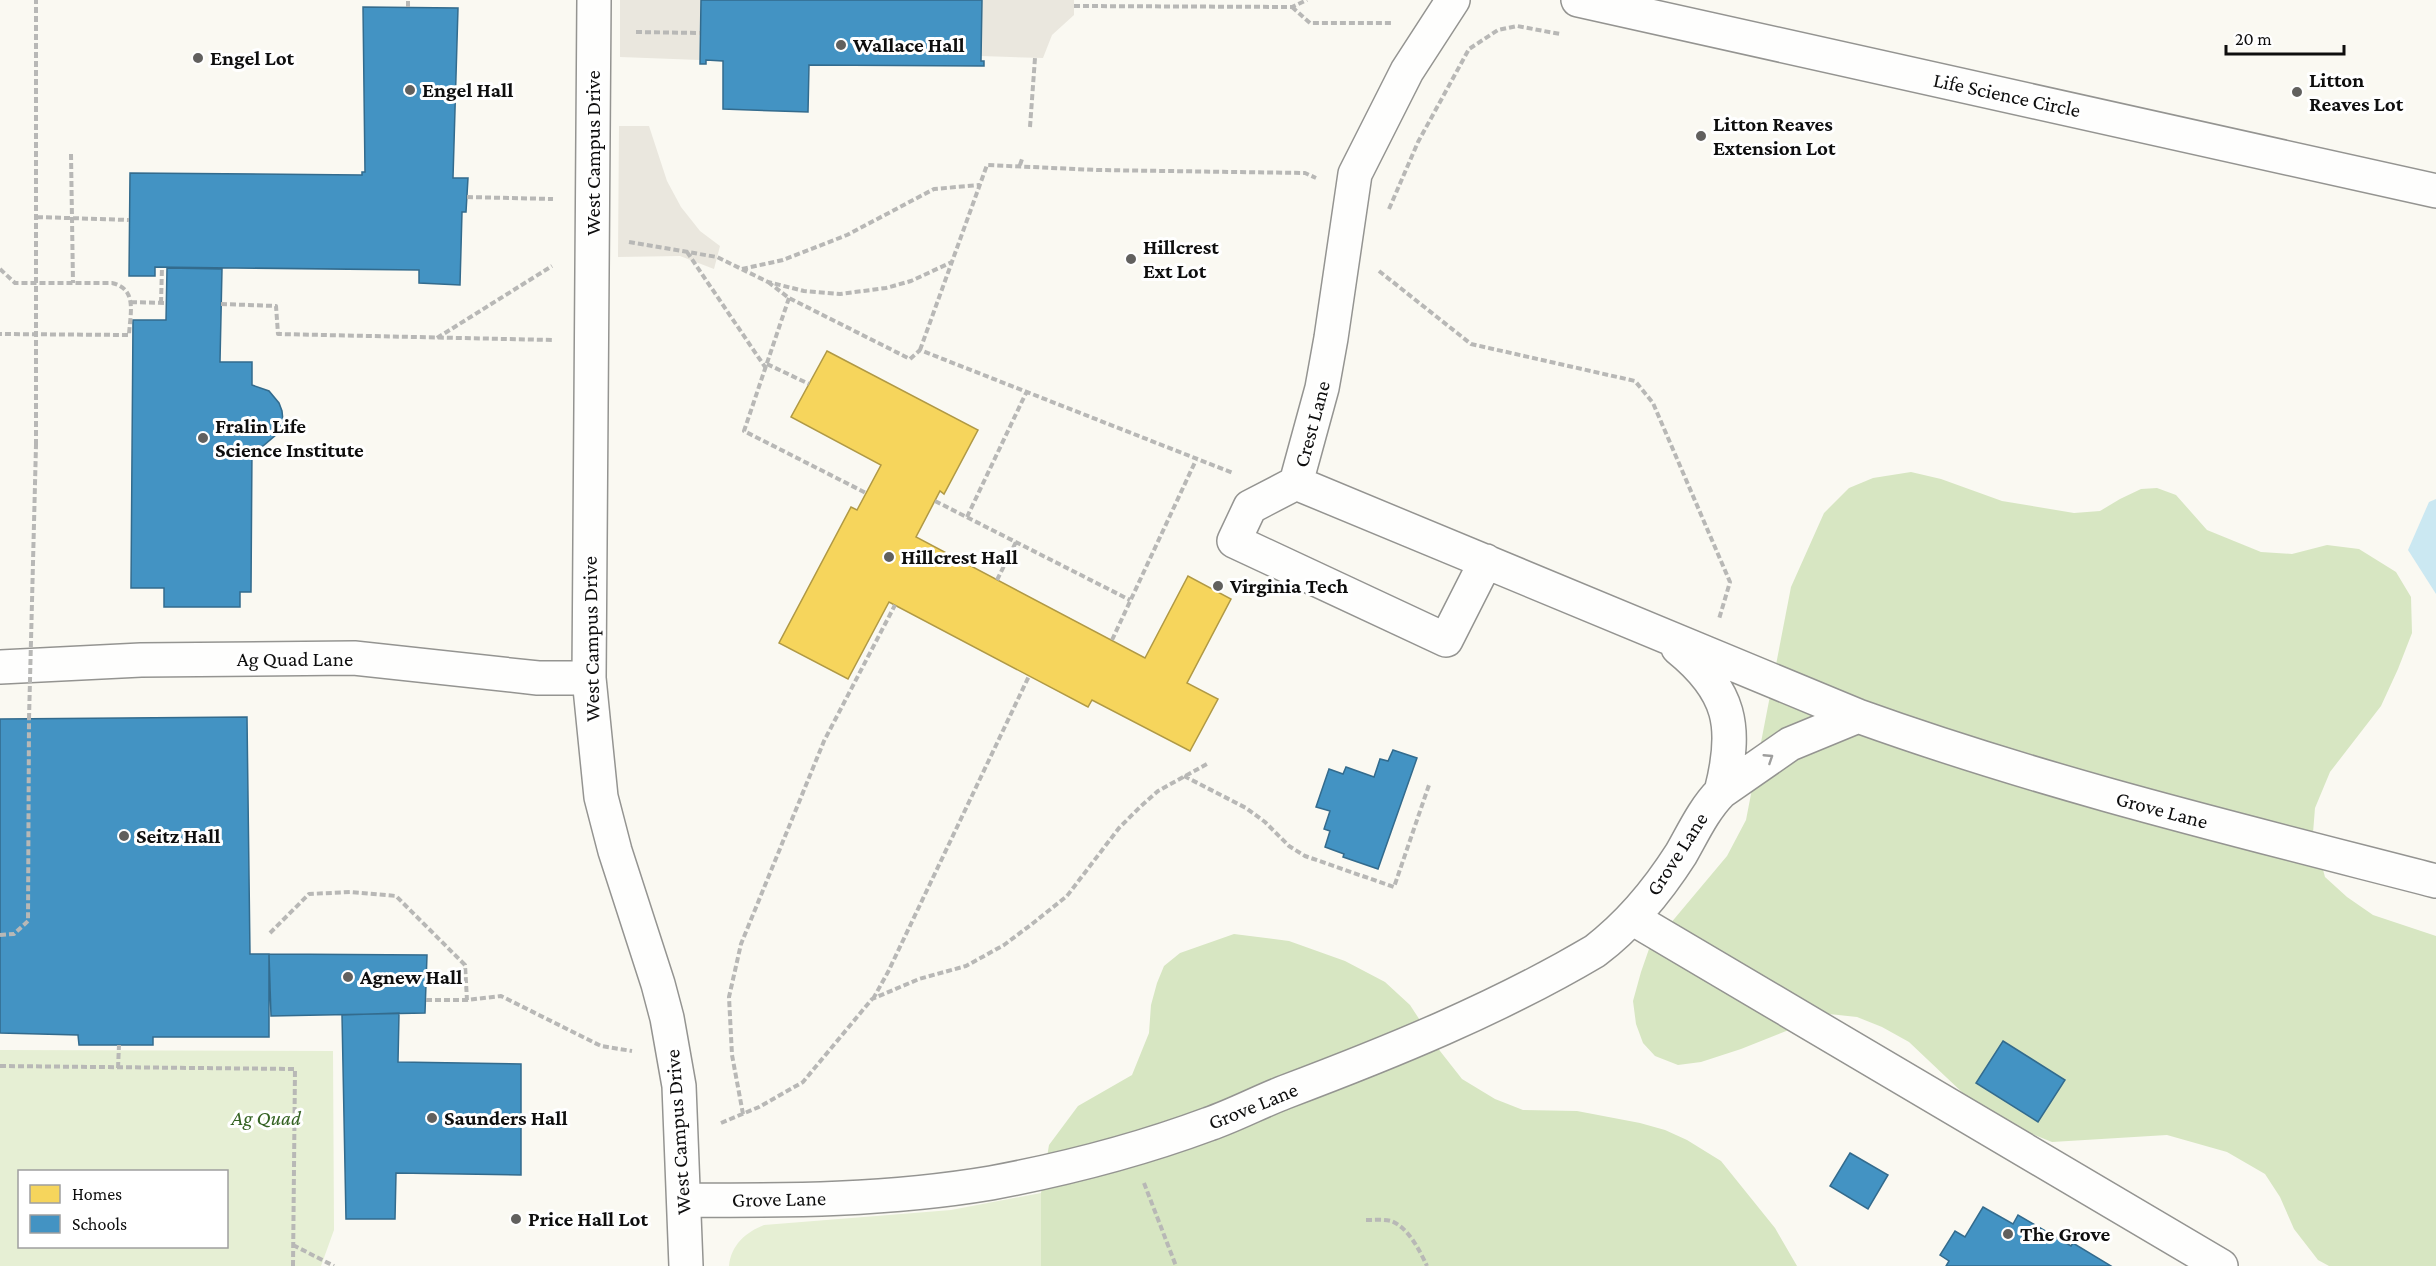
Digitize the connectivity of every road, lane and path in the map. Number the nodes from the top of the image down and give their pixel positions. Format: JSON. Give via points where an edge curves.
{"nodes":[{"id":1,"x":36,"y":0,"type":"edge"},
{"id":2,"x":408,"y":0,"type":"edge"},
{"id":3,"x":594,"y":0,"type":"edge"},
{"id":4,"x":1307,"y":0,"type":"edge"},
{"id":5,"x":1453,"y":0,"type":"edge"},
{"id":6,"x":1578,"y":0,"type":"edge"},
{"id":7,"x":1074,"y":6,"type":"dead end"},
{"id":8,"x":408,"y":7,"type":"dead end"},
{"id":9,"x":1292,"y":7,"type":"junction"},
{"id":10,"x":1665,"y":9,"type":"edge"},
{"id":11,"x":1402,"y":22,"type":"dead end"},
{"id":12,"x":636,"y":32,"type":"dead end"},
{"id":13,"x":700,"y":33,"type":"dead end"},
{"id":14,"x":1568,"y":35,"type":"dead end"},
{"id":15,"x":1035,"y":58,"type":"dead end"},
{"id":16,"x":1030,"y":127,"type":"dead end"},
{"id":17,"x":71,"y":154,"type":"dead end"},
{"id":18,"x":1022,"y":159,"type":"dead end"},
{"id":19,"x":1020,"y":165,"type":"junction"},
{"id":20,"x":1320,"y":182,"type":"dead end"},
{"id":21,"x":980,"y":185,"type":"junction"},
{"id":22,"x":2436,"y":191,"type":"edge"},
{"id":23,"x":467,"y":197,"type":"dead end"},
{"id":24,"x":553,"y":199,"type":"dead end"},
{"id":25,"x":1388,"y":212,"type":"dead end"},
{"id":26,"x":37,"y":217,"type":"junction"},
{"id":27,"x":72,"y":218,"type":"junction"},
{"id":28,"x":129,"y":220,"type":"dead end"},
{"id":29,"x":625,"y":241,"type":"dead end"},
{"id":30,"x":687,"y":252,"type":"junction"},
{"id":31,"x":953,"y":261,"type":"junction"},
{"id":32,"x":552,"y":266,"type":"dead end"},
{"id":33,"x":162,"y":267,"type":"dead end"},
{"id":34,"x":1374,"y":267,"type":"dead end"},
{"id":35,"x":0,"y":269,"type":"edge"},
{"id":36,"x":741,"y":269,"type":"junction"},
{"id":37,"x":768,"y":282,"type":"junction"},
{"id":38,"x":37,"y":283,"type":"junction"},
{"id":39,"x":73,"y":283,"type":"junction"},
{"id":40,"x":789,"y":298,"type":"junction"},
{"id":41,"x":131,"y":302,"type":"junction"},
{"id":42,"x":161,"y":303,"type":"junction"},
{"id":43,"x":167,"y":303,"type":"dead end"},
{"id":44,"x":221,"y":304,"type":"dead end"},
{"id":45,"x":0,"y":334,"type":"edge"},
{"id":46,"x":37,"y":334,"type":"junction"},
{"id":47,"x":436,"y":338,"type":"junction"},
{"id":48,"x":552,"y":340,"type":"dead end"},
{"id":49,"x":920,"y":350,"type":"junction"},
{"id":50,"x":766,"y":366,"type":"junction"},
{"id":51,"x":809,"y":384,"type":"dead end"},
{"id":52,"x":1026,"y":393,"type":"junction"},
{"id":53,"x":1196,"y":460,"type":"junction"},
{"id":54,"x":1235,"y":474,"type":"dead end"},
{"id":55,"x":1296,"y":483,"type":"junction"},
{"id":56,"x":866,"y":493,"type":"dead end"},
{"id":57,"x":935,"y":501,"type":"dead end"},
{"id":58,"x":967,"y":517,"type":"junction"},
{"id":59,"x":1016,"y":542,"type":"junction"},
{"id":60,"x":1486,"y":561,"type":"junction"},
{"id":61,"x":997,"y":580,"type":"dead end"},
{"id":62,"x":1130,"y":600,"type":"junction"},
{"id":63,"x":895,"y":605,"type":"dead end"},
{"id":64,"x":1660,"y":634,"type":"junction"},
{"id":65,"x":1112,"y":640,"type":"dead end"},
{"id":66,"x":1708,"y":654,"type":"junction"},
{"id":67,"x":0,"y":668,"type":"edge"},
{"id":68,"x":1029,"y":676,"type":"dead end"},
{"id":69,"x":589,"y":678,"type":"junction"},
{"id":70,"x":1858,"y":716,"type":"junction"},
{"id":71,"x":1207,"y":764,"type":"dead end"},
{"id":72,"x":1183,"y":776,"type":"junction"},
{"id":73,"x":1429,"y":785,"type":"dead end"},
{"id":74,"x":1721,"y":792,"type":"junction"},
{"id":75,"x":2436,"y":881,"type":"edge"},
{"id":76,"x":1632,"y":918,"type":"junction"},
{"id":77,"x":270,"y":933,"type":"dead end"},
{"id":78,"x":0,"y":935,"type":"edge"},
{"id":79,"x":872,"y":999,"type":"junction"},
{"id":80,"x":426,"y":1000,"type":"dead end"},
{"id":81,"x":466,"y":1000,"type":"junction"},
{"id":82,"x":119,"y":1045,"type":"dead end"},
{"id":83,"x":632,"y":1051,"type":"dead end"},
{"id":84,"x":0,"y":1066,"type":"edge"},
{"id":85,"x":118,"y":1068,"type":"junction"},
{"id":86,"x":743,"y":1114,"type":"junction"},
{"id":87,"x":721,"y":1123,"type":"dead end"},
{"id":88,"x":1132,"y":1150,"type":"junction"},
{"id":89,"x":685,"y":1200,"type":"junction"},
{"id":90,"x":1366,"y":1220,"type":"dead end"},
{"id":91,"x":293,"y":1245,"type":"junction"},
{"id":92,"x":293,"y":1266,"type":"edge"},
{"id":93,"x":334,"y":1266,"type":"edge"},
{"id":94,"x":686,"y":1266,"type":"edge"},
{"id":95,"x":1176,"y":1266,"type":"edge"},
{"id":96,"x":1427,"y":1266,"type":"edge"},
{"id":97,"x":2221,"y":1266,"type":"edge"}],
"edges":[{"from":1,"to":26,"type":"path"},
{"from":2,"to":8,"type":"path"},
{"from":3,"to":69,"type":"street","name":"West Campus Drive"},
{"from":4,"to":9,"type":"path"},
{"from":5,"to":55,"type":"street","name":"Crest Lane","via":[[1407,71],[1355,174],[1328,358]]},
{"from":6,"to":10,"type":"street","name":"Life Science Circle"},
{"from":7,"to":9,"type":"path"},
{"from":9,"to":11,"type":"path","via":[[1310,23]]},
{"from":10,"to":22,"type":"street","name":"Life Science Circle"},
{"from":12,"to":13,"type":"path"},
{"from":14,"to":25,"type":"path","via":[[1517,26],[1498,30],[1469,49],[1418,142]]},
{"from":15,"to":16,"type":"path"},
{"from":17,"to":27,"type":"path"},
{"from":18,"to":19,"type":"path"},
{"from":19,"to":20,"type":"path","via":[[1097,170],[1305,172]]},
{"from":19,"to":21,"type":"path","via":[[987,165]]},
{"from":21,"to":31,"type":"path"},
{"from":21,"to":36,"type":"path","via":[[934,189],[847,236],[783,260]]},
{"from":23,"to":24,"type":"path"},
{"from":26,"to":27,"type":"path"},
{"from":26,"to":38,"type":"path"},
{"from":27,"to":28,"type":"path"},
{"from":27,"to":39,"type":"path"},
{"from":29,"to":30,"type":"path"},
{"from":30,"to":36,"type":"path","via":[[717,257]]},
{"from":30,"to":50,"type":"path"},
{"from":31,"to":37,"type":"path","via":[[911,281],[840,294]]},
{"from":31,"to":49,"type":"path"},
{"from":32,"to":47,"type":"path"},
{"from":33,"to":42,"type":"path"},
{"from":34,"to":66,"type":"path","via":[[1471,344],[1635,381],[1646,392],[1730,582]]},
{"from":35,"to":38,"type":"path","via":[[15,283]]},
{"from":36,"to":37,"type":"path"},
{"from":37,"to":40,"type":"path"},
{"from":38,"to":39,"type":"path"},
{"from":38,"to":46,"type":"path"},
{"from":39,"to":41,"type":"path","via":[[121,285]]},
{"from":40,"to":49,"type":"path","via":[[910,359]]},
{"from":40,"to":50,"type":"path"},
{"from":41,"to":42,"type":"path"},
{"from":41,"to":46,"type":"path","via":[[129,335]]},
{"from":42,"to":43,"type":"path"},
{"from":44,"to":47,"type":"path","via":[[276,306],[278,334]]},
{"from":45,"to":46,"type":"path"},
{"from":46,"to":78,"type":"path","bridge":true,"via":[[28,921],[14,934]]},
{"from":47,"to":48,"type":"path"},
{"from":49,"to":52,"type":"path"},
{"from":50,"to":51,"type":"path"},
{"from":50,"to":56,"type":"path","via":[[744,431]]},
{"from":52,"to":53,"type":"path"},
{"from":52,"to":58,"type":"path"},
{"from":53,"to":54,"type":"path"},
{"from":53,"to":62,"type":"path"},
{"from":55,"to":60,"type":"street","name":"Crest Lane"},
{"from":55,"to":60,"type":"street","via":[[1250,507],[1234,541],[1446,640]]},
{"from":57,"to":58,"type":"path"},
{"from":58,"to":59,"type":"path"},
{"from":59,"to":61,"type":"path"},
{"from":59,"to":62,"type":"path"},
{"from":60,"to":64,"type":"street","name":"Crest Lane"},
{"from":62,"to":65,"type":"path"},
{"from":63,"to":86,"type":"path","via":[[824,741],[741,944],[729,997],[732,1055]]},
{"from":64,"to":66,"type":"street","name":"Grove Lane"},
{"from":64,"to":74,"type":"street","name":"Grove Lane","via":[[1695,662],[1722,696],[1730,742]]},
{"from":66,"to":70,"type":"street","name":"Grove Lane"},
{"from":67,"to":69,"type":"street","name":"Ag Quad Lane","via":[[141,660],[354,658],[530,678]]},
{"from":68,"to":79,"type":"path"},
{"from":69,"to":89,"type":"street","name":"West Campus Drive","via":[[600,797],[667,1018],[679,1086]]},
{"from":74,"to":70,"type":"street","name":"Grove Lane","one_way":true,"via":[[1790,744]]},
{"from":70,"to":75,"type":"street","name":"Grove Lane","via":[[2149,808]]},
{"from":71,"to":72,"type":"path"},
{"from":72,"to":73,"type":"path","via":[[1246,808],[1305,856],[1394,887]]},
{"from":72,"to":79,"type":"path","via":[[1158,790],[1119,828],[1067,896],[1004,945],[966,966],[919,978]]},
{"from":74,"to":76,"type":"street","name":"Grove Lane","via":[[1679,857]]},
{"from":76,"to":88,"type":"street","name":"Grove Lane","via":[[1595,951],[1474,1014],[1211,1124]]},
{"from":76,"to":97,"type":"street"},
{"from":77,"to":81,"type":"path","via":[[309,894],[396,896],[465,965]]},
{"from":79,"to":86,"type":"path","via":[[802,1082]]},
{"from":80,"to":81,"type":"path"},
{"from":81,"to":83,"type":"path","via":[[501,996],[601,1046]]},
{"from":82,"to":85,"type":"path"},
{"from":84,"to":85,"type":"path"},
{"from":85,"to":91,"type":"path","via":[[295,1069]]},
{"from":86,"to":87,"type":"path"},
{"from":88,"to":89,"type":"street","name":"Grove Lane","via":[[1051,1171],[925,1191],[854,1198]]},
{"from":88,"to":95,"type":"path"},
{"from":89,"to":94,"type":"street","name":"West Campus Drive"},
{"from":90,"to":96,"type":"path","via":[[1390,1221],[1397,1226],[1420,1250]]},
{"from":91,"to":92,"type":"path"},
{"from":91,"to":93,"type":"path"}]}
